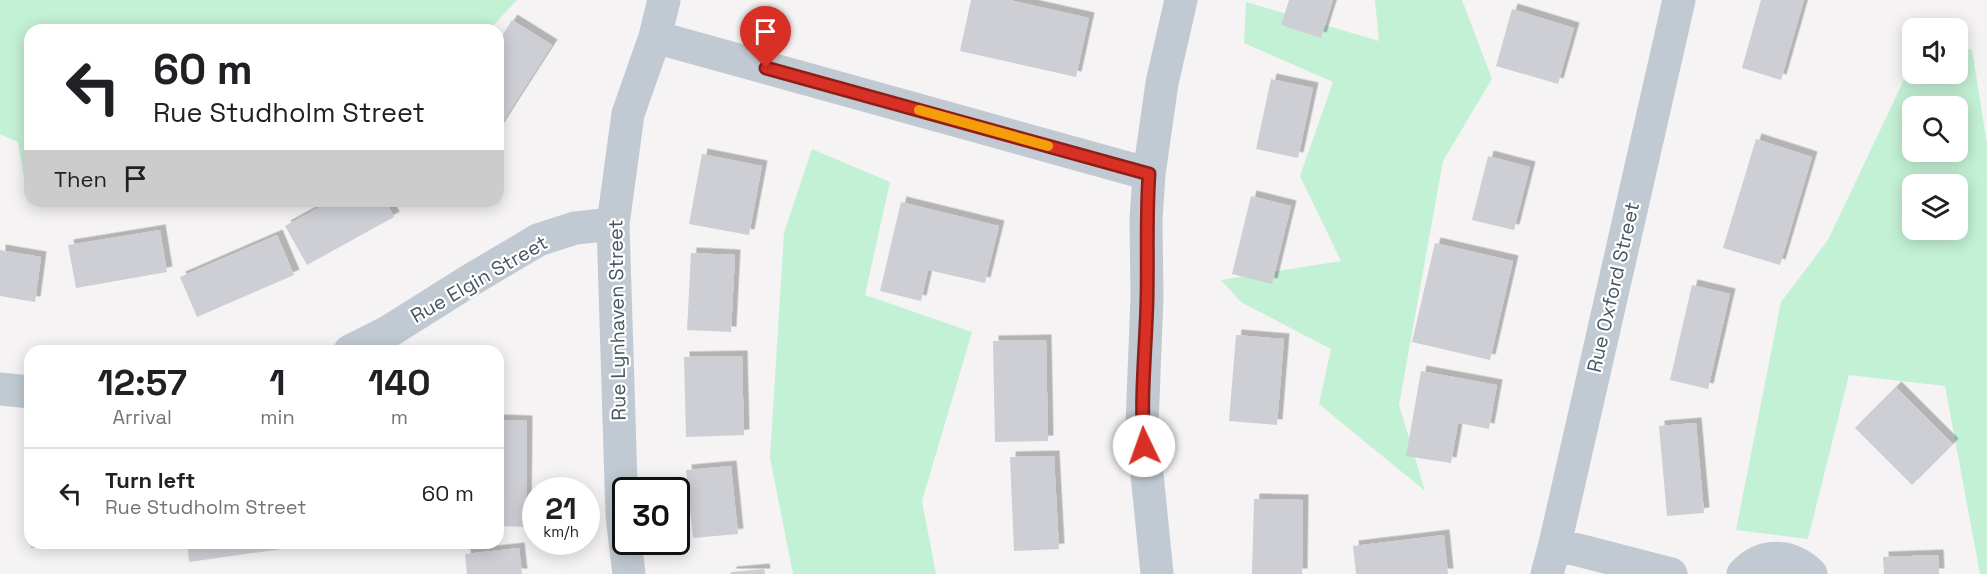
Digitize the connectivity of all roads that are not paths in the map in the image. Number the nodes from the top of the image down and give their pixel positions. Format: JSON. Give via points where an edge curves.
{"nodes":[{"id":1,"x":664,"y":0,"type":"edge"},
{"id":2,"x":1181,"y":0,"type":"edge"},
{"id":3,"x":1678,"y":0,"type":"edge"},
{"id":4,"x":655,"y":37,"type":"junction"},
{"id":5,"x":1149,"y":174,"type":"junction"},
{"id":6,"x":613,"y":224,"type":"junction"},
{"id":7,"x":362,"y":345,"type":"edge"},
{"id":8,"x":0,"y":389,"type":"edge"},
{"id":9,"x":24,"y":391,"type":"edge"},
{"id":10,"x":1551,"y":559,"type":"edge"},
{"id":11,"x":629,"y":574,"type":"edge"},
{"id":12,"x":1157,"y":574,"type":"edge"},
{"id":13,"x":1671,"y":574,"type":"edge"},
{"id":14,"x":1743,"y":574,"type":"edge"},
{"id":15,"x":1811,"y":574,"type":"edge"}],
"edges":[{"from":1,"to":4,"type":"street","name":"Rue Lynhaven Street"},
{"from":2,"to":5,"type":"street","via":[[1162,82]]},
{"from":3,"to":10,"type":"street","name":"Rue Oxford Street"},
{"from":4,"to":5,"type":"street"},
{"from":4,"to":6,"type":"street","name":"Rue Lynhaven Street","via":[[628,114]]},
{"from":5,"to":12,"type":"street","via":[[1142,424]]},
{"from":6,"to":7,"type":"street","name":"Rue Elgin Street","via":[[575,228],[538,240]]},
{"from":6,"to":11,"type":"street","name":"Rue Lynhaven Street","via":[[622,516]]},
{"from":8,"to":9,"type":"street"},
{"from":10,"to":13,"type":"street"},
{"from":14,"to":15,"type":"street","via":[[1762,560],[1777,557],[1803,566]]}]}
